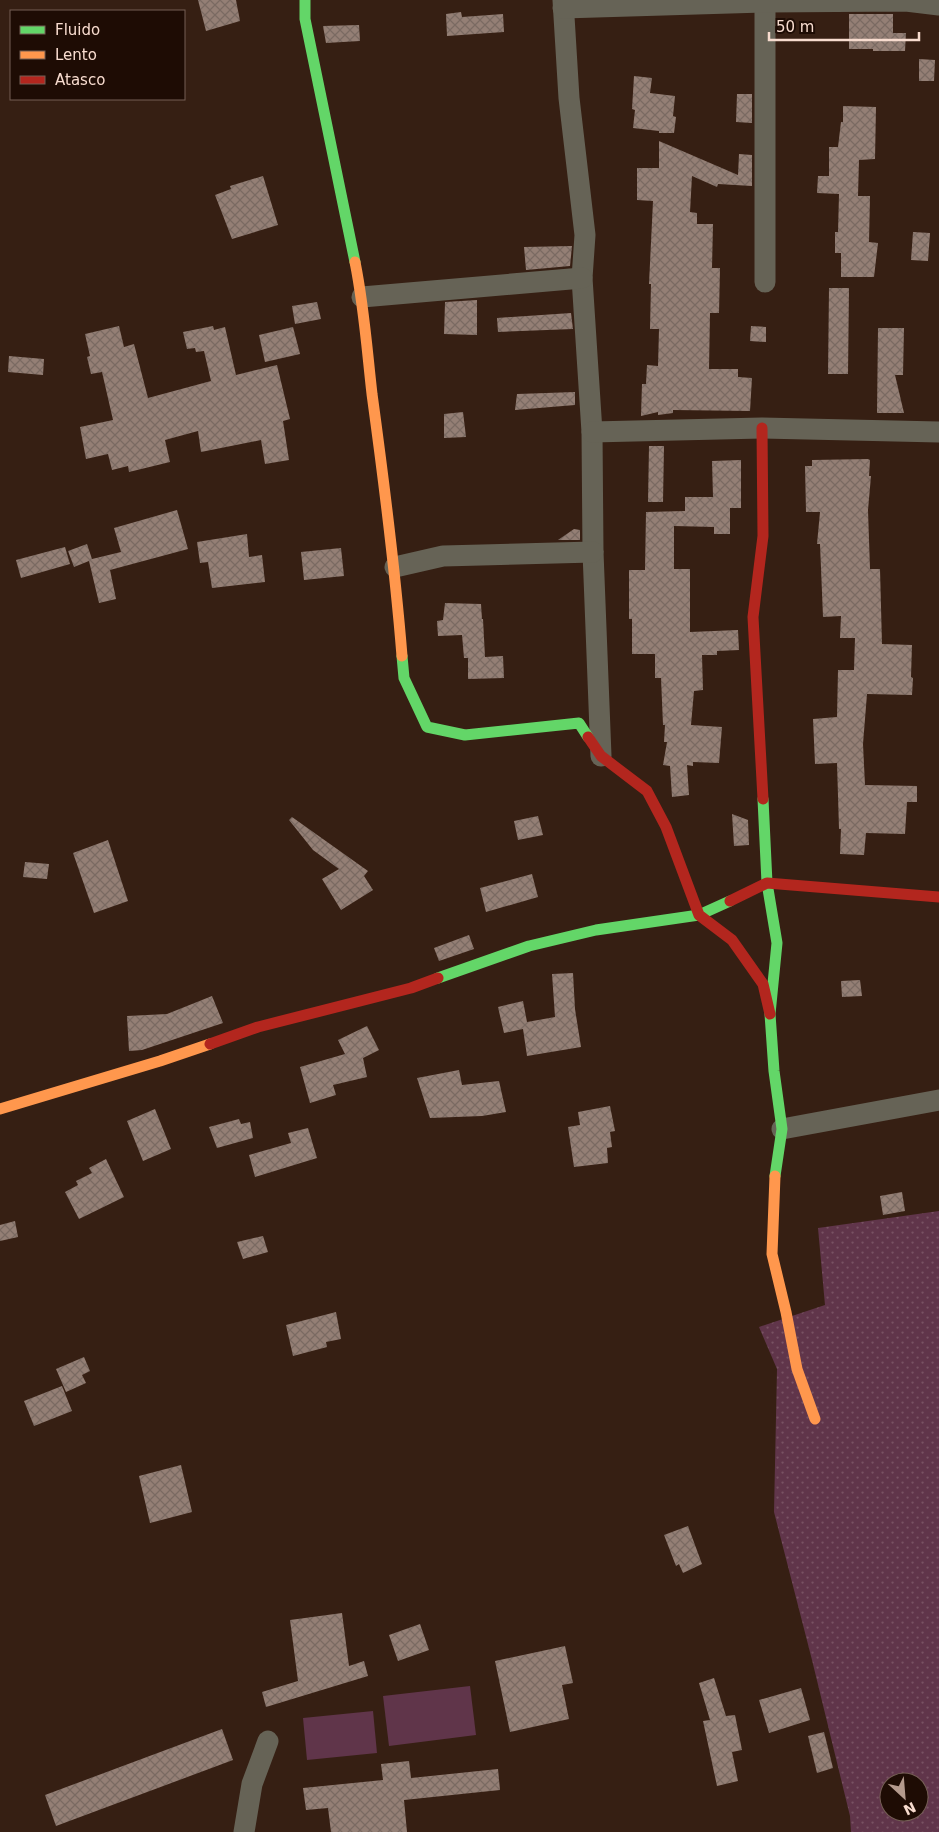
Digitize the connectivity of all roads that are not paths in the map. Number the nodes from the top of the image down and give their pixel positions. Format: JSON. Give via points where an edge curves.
{"nodes":[{"id":1,"x":305,"y":0,"type":"edge"},
{"id":2,"x":765,"y":1,"type":"edge"},
{"id":3,"x":563,"y":4,"type":"edge"},
{"id":4,"x":939,"y":5,"type":"edge"},
{"id":5,"x":582,"y":278,"type":"junction"},
{"id":6,"x":765,"y":282,"type":"dead end"},
{"id":7,"x":362,"y":297,"type":"junction"},
{"id":8,"x":762,"y":428,"type":"junction"},
{"id":9,"x":592,"y":432,"type":"junction"},
{"id":10,"x":939,"y":432,"type":"edge"},
{"id":11,"x":593,"y":552,"type":"junction"},
{"id":12,"x":396,"y":566,"type":"junction"},
{"id":13,"x":601,"y":756,"type":"junction"},
{"id":14,"x":767,"y":883,"type":"junction"},
{"id":15,"x":939,"y":897,"type":"edge"},
{"id":16,"x":699,"y":915,"type":"junction"},
{"id":17,"x":770,"y":1014,"type":"junction"},
{"id":18,"x":939,"y":1100,"type":"edge"},
{"id":19,"x":0,"y":1109,"type":"edge"},
{"id":20,"x":782,"y":1129,"type":"junction"},
{"id":21,"x":815,"y":1419,"type":"dead end"},
{"id":22,"x":268,"y":1741,"type":"dead end"},
{"id":23,"x":244,"y":1832,"type":"edge"}],
"edges":[{"from":1,"to":7,"type":"street","via":[[305,19]]},
{"from":2,"to":3,"type":"street"},
{"from":2,"to":4,"type":"street","via":[[906,1]]},
{"from":2,"to":6,"type":"street"},
{"from":3,"to":5,"type":"street","via":[[569,98],[585,235]]},
{"from":5,"to":7,"type":"street"},
{"from":5,"to":9,"type":"street"},
{"from":7,"to":12,"type":"street"},
{"from":8,"to":9,"type":"street"},
{"from":8,"to":10,"type":"street"},
{"from":8,"to":14,"type":"street","via":[[763,536],[753,617]]},
{"from":9,"to":11,"type":"street"},
{"from":11,"to":12,"type":"street","via":[[444,556]]},
{"from":11,"to":13,"type":"street"},
{"from":12,"to":13,"type":"street","via":[[404,678],[427,727],[464,735],[579,723]]},
{"from":13,"to":16,"type":"street","via":[[647,791],[666,827]]},
{"from":14,"to":15,"type":"street"},
{"from":14,"to":16,"type":"street"},
{"from":14,"to":17,"type":"street","via":[[777,943]]},
{"from":16,"to":17,"type":"street","via":[[732,940],[763,984]]},
{"from":16,"to":19,"type":"street","via":[[596,930],[529,946],[411,988],[258,1027],[160,1061]]},
{"from":17,"to":20,"type":"street"},
{"from":18,"to":20,"type":"street"},
{"from":20,"to":21,"type":"street","via":[[775,1173],[772,1254],[797,1369]]},
{"from":22,"to":23,"type":"street","via":[[252,1784]]}]}
